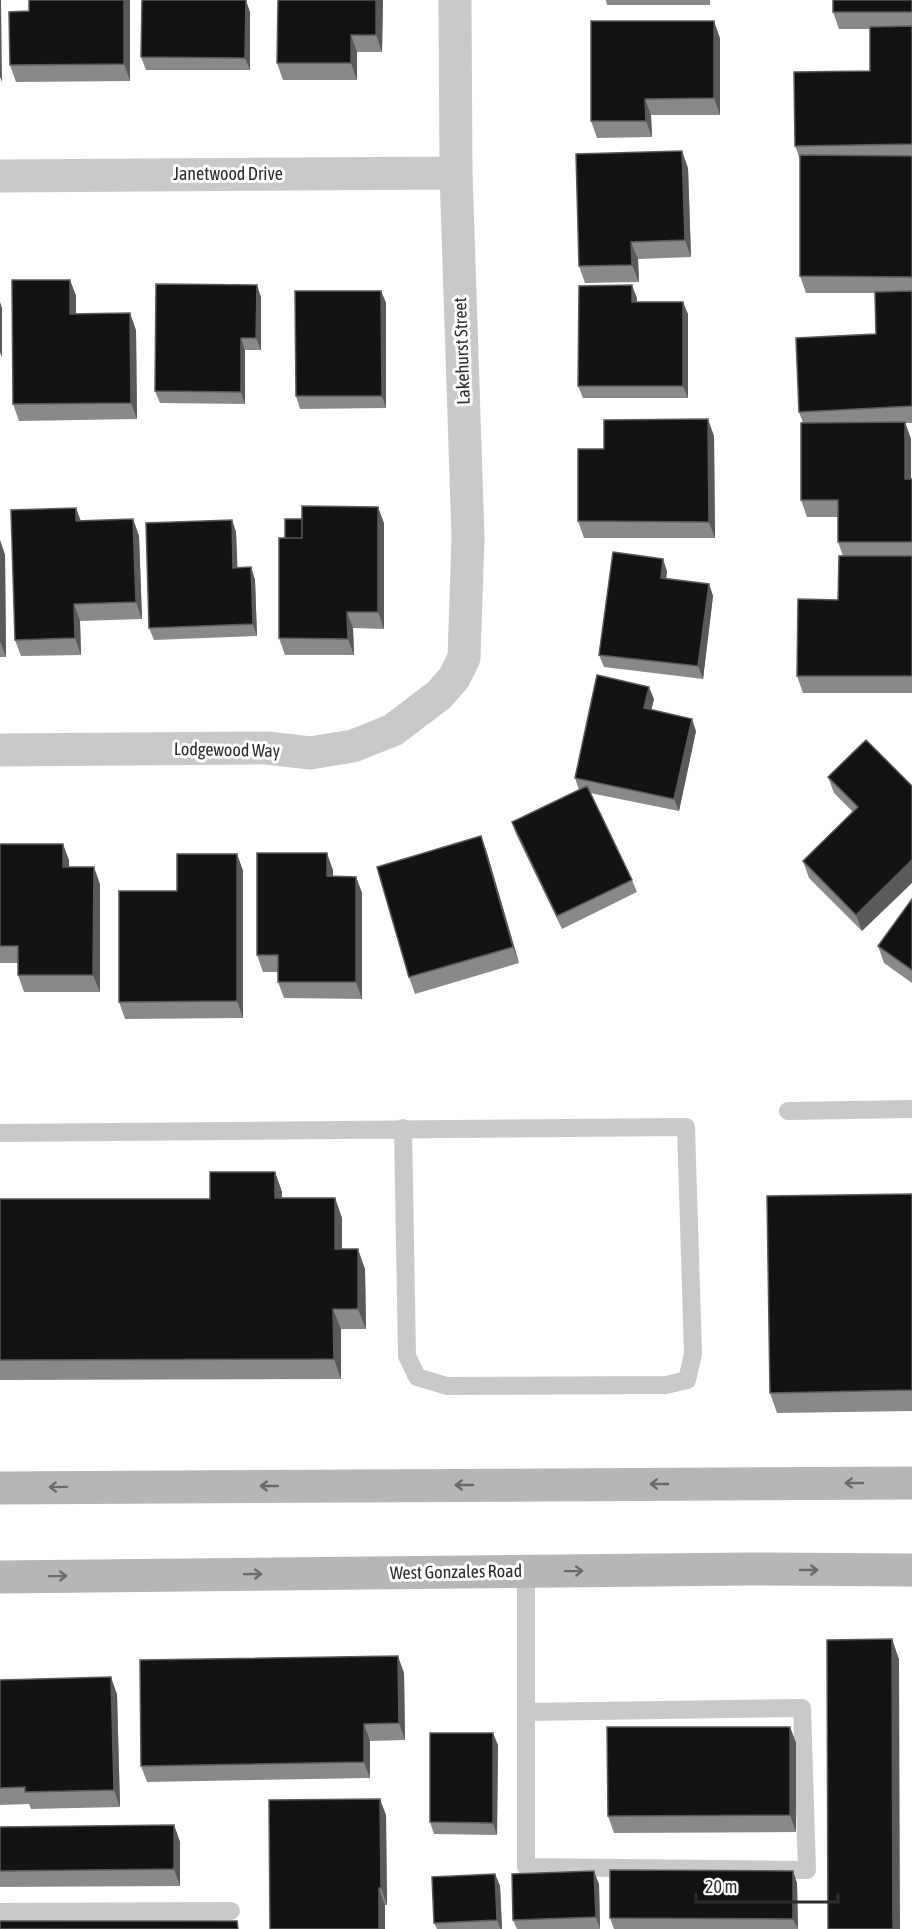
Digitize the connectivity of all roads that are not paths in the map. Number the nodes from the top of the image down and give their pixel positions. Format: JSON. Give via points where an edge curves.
{"nodes":[{"id":1,"x":455,"y":0,"type":"edge"},
{"id":2,"x":456,"y":172,"type":"junction"},
{"id":3,"x":0,"y":176,"type":"edge"},
{"id":4,"x":440,"y":695,"type":"joint"},
{"id":5,"x":0,"y":750,"type":"edge"},
{"id":6,"x":912,"y":1109,"type":"edge"},
{"id":7,"x":788,"y":1111,"type":"dead end"},
{"id":8,"x":403,"y":1128,"type":"junction"},
{"id":9,"x":0,"y":1133,"type":"edge"},
{"id":10,"x":912,"y":1483,"type":"edge"},
{"id":11,"x":0,"y":1488,"type":"edge"},
{"id":12,"x":912,"y":1570,"type":"edge"},
{"id":13,"x":526,"y":1572,"type":"junction"},
{"id":14,"x":0,"y":1577,"type":"edge"},
{"id":15,"x":526,"y":1712,"type":"junction"},
{"id":16,"x":231,"y":1911,"type":"dead end"},
{"id":17,"x":0,"y":1912,"type":"edge"}],
"edges":[{"from":1,"to":2,"type":"street","name":"Lakehurst Street"},
{"from":2,"to":3,"type":"street","name":"Janetwood Drive"},
{"from":2,"to":4,"type":"street","name":"Lakehurst Street","via":[[467,559],[464,658]]},
{"from":4,"to":5,"type":"street","name":"Lodgewood Way","via":[[393,730],[353,746],[310,753],[267,748]]},
{"from":6,"to":7,"type":"lane"},
{"from":8,"to":8,"type":"lane","via":[[686,1127],[693,1354],[687,1380],[666,1385],[447,1386],[417,1377],[407,1356]]},
{"from":8,"to":9,"type":"lane"},
{"from":10,"to":11,"type":"main road","one_way":true},
{"from":13,"to":12,"type":"main road","name":"West Gonzales Road","one_way":true},
{"from":14,"to":13,"type":"main road","name":"West Gonzales Road","one_way":true},
{"from":13,"to":15,"type":"lane"},
{"from":15,"to":15,"type":"lane","via":[[526,1867],[807,1870],[802,1708]]},
{"from":16,"to":17,"type":"lane"}]}
